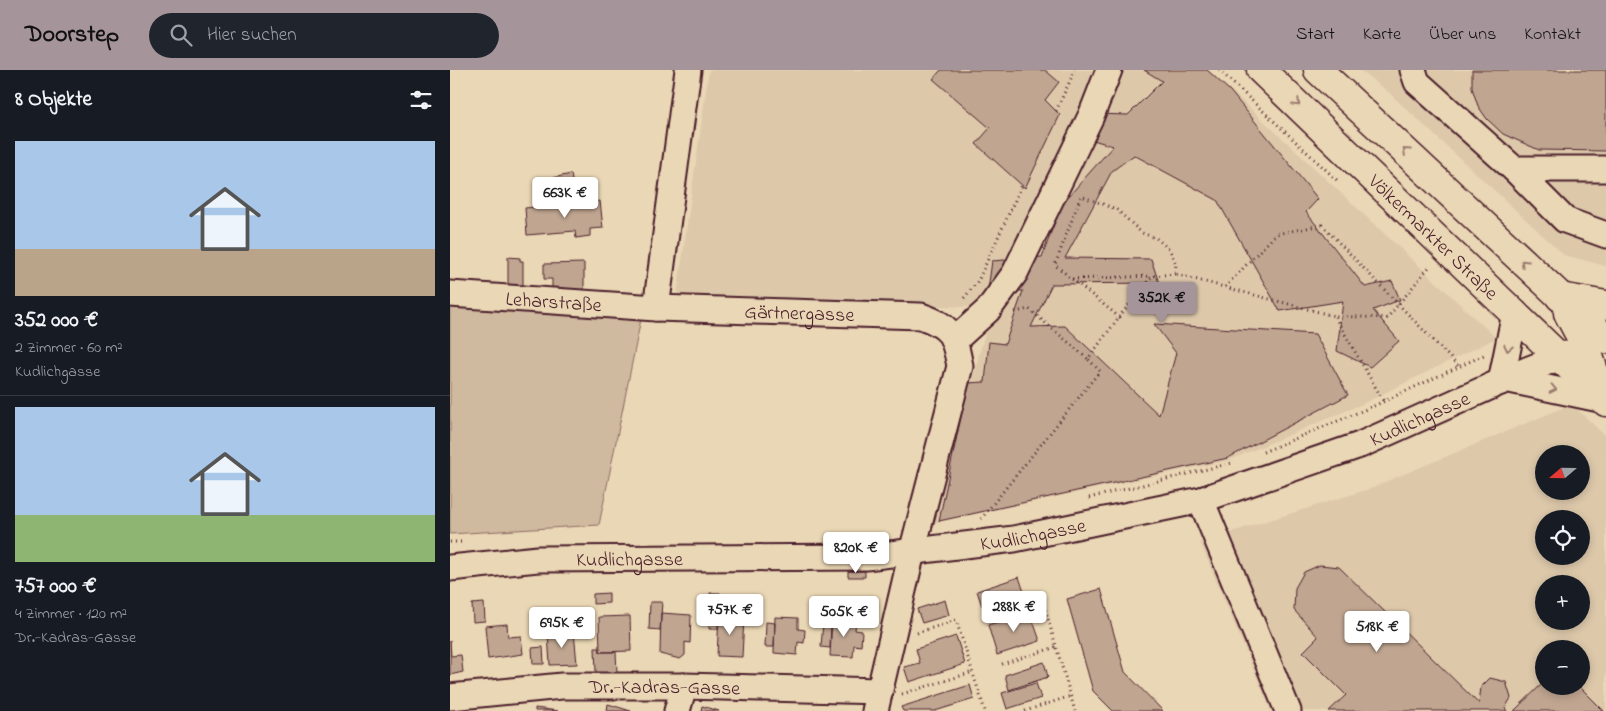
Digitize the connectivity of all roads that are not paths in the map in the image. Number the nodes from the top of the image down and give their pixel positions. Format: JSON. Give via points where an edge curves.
{"nodes":[{"id":1,"x":688,"y":70,"type":"edge"},
{"id":2,"x":1109,"y":70,"type":"edge"},
{"id":3,"x":1261,"y":70,"type":"edge"},
{"id":4,"x":1413,"y":70,"type":"edge"},
{"id":5,"x":1327,"y":73,"type":"edge"},
{"id":6,"x":1514,"y":169,"type":"junction"},
{"id":7,"x":1606,"y":169,"type":"edge"},
{"id":8,"x":1606,"y":235,"type":"edge"},
{"id":9,"x":450,"y":294,"type":"edge"},
{"id":10,"x":1560,"y":297,"type":"junction"},
{"id":11,"x":1606,"y":305,"type":"edge"},
{"id":12,"x":656,"y":308,"type":"junction"},
{"id":13,"x":1515,"y":313,"type":"junction"},
{"id":14,"x":955,"y":340,"type":"junction"},
{"id":15,"x":1599,"y":341,"type":"edge"},
{"id":16,"x":1503,"y":380,"type":"junction"},
{"id":17,"x":1605,"y":401,"type":"edge"},
{"id":18,"x":1202,"y":500,"type":"junction"},
{"id":19,"x":912,"y":552,"type":"junction"},
{"id":20,"x":450,"y":568,"type":"edge"},
{"id":21,"x":684,"y":686,"type":"junction"},
{"id":22,"x":450,"y":696,"type":"edge"},
{"id":23,"x":512,"y":700,"type":"edge"},
{"id":24,"x":878,"y":701,"type":"edge"},
{"id":25,"x":677,"y":711,"type":"edge"},
{"id":26,"x":1288,"y":711,"type":"edge"}],
"edges":[{"from":1,"to":12,"type":"street"},
{"from":2,"to":14,"type":"street","via":[[1091,116],[1015,273],[988,310]]},
{"from":3,"to":13,"type":"main road","name":"Völkermarkter Straße","one_way":true},
{"from":4,"to":6,"type":"street","via":[[1417,82]]},
{"from":10,"to":5,"type":"main road","name":"Völkermarkter Straße","one_way":true},
{"from":6,"to":7,"type":"street"},
{"from":6,"to":8,"type":"street","via":[[1566,220]]},
{"from":9,"to":12,"type":"street","name":"Leharstraße"},
{"from":10,"to":11,"type":"main road"},
{"from":10,"to":15,"type":"main road"},
{"from":12,"to":14,"type":"street","name":"Gärtnergasse","via":[[921,316],[941,323]]},
{"from":13,"to":16,"type":"street","one_way":true},
{"from":13,"to":17,"type":"main road","name":"Völkermarkter Straße"},
{"from":14,"to":19,"type":"street","via":[[960,366]]},
{"from":15,"to":16,"type":"street","name":"Kudlichgasse"},
{"from":15,"to":17,"type":"main road"},
{"from":16,"to":17,"type":"street","one_way":true},
{"from":16,"to":18,"type":"street","name":"Kudlichgasse","via":[[1360,445]]},
{"from":18,"to":19,"type":"street","name":"Kudlichgasse","via":[[1014,539]]},
{"from":18,"to":26,"type":"street"},
{"from":19,"to":20,"type":"street","name":"Kudlichgasse","via":[[782,559],[671,556],[538,559]]},
{"from":19,"to":24,"type":"street"},
{"from":21,"to":23,"type":"street","name":"Dr.-Kadras-Gasse","via":[[562,686]]},
{"from":21,"to":24,"type":"street","name":"Dr.-Kadras-Gasse"},
{"from":21,"to":25,"type":"street"},
{"from":22,"to":23,"type":"street","name":"Dr.-Kadras-Gasse"}]}
